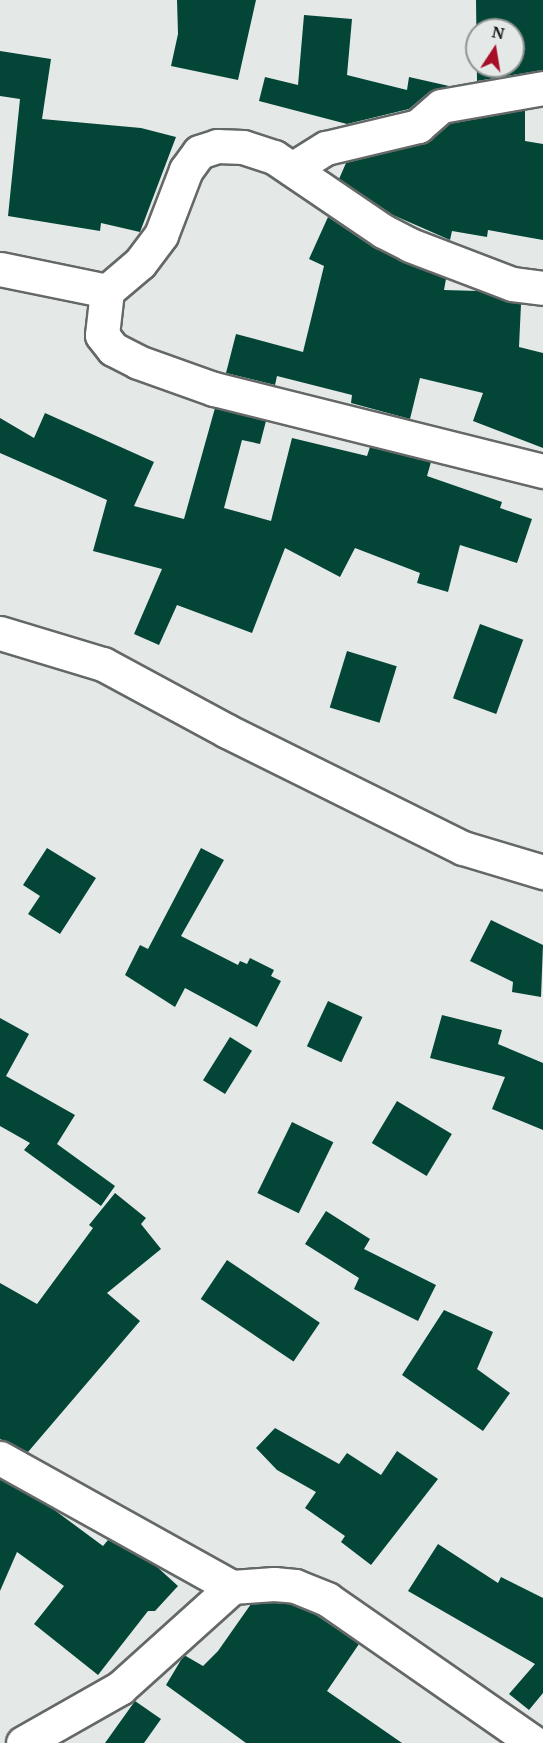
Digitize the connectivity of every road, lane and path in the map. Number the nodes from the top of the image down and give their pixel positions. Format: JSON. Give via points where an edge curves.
{"nodes":[{"id":1,"x":543,"y":88,"type":"edge"},
{"id":2,"x":292,"y":169,"type":"junction"},
{"id":3,"x":0,"y":269,"type":"edge"},
{"id":4,"x":543,"y":288,"type":"edge"},
{"id":5,"x":107,"y":291,"type":"junction"},
{"id":6,"x":543,"y":471,"type":"edge"},
{"id":7,"x":0,"y":633,"type":"edge"},
{"id":8,"x":543,"y":872,"type":"edge"},
{"id":9,"x":0,"y":1458,"type":"edge"},
{"id":10,"x":232,"y":1587,"type":"junction"},
{"id":11,"x":23,"y":1743,"type":"edge"},
{"id":12,"x":534,"y":1743,"type":"edge"}],
"edges":[{"from":1,"to":2,"type":"street","via":[[441,106],[418,126],[326,148]]},
{"from":2,"to":4,"type":"street","via":[[410,245],[512,284]]},
{"from":2,"to":5,"type":"street","via":[[274,157],[243,147],[217,146],[199,152],[186,170],[161,235],[140,263]]},
{"from":3,"to":5,"type":"street"},
{"from":5,"to":6,"type":"street","via":[[102,335],[113,349],[138,362],[214,389]]},
{"from":7,"to":8,"type":"street","via":[[103,664],[227,731],[463,848]]},
{"from":9,"to":10,"type":"street"},
{"from":10,"to":11,"type":"street","via":[[120,1688]]},
{"from":10,"to":12,"type":"street","via":[[295,1586],[327,1599]]}]}
